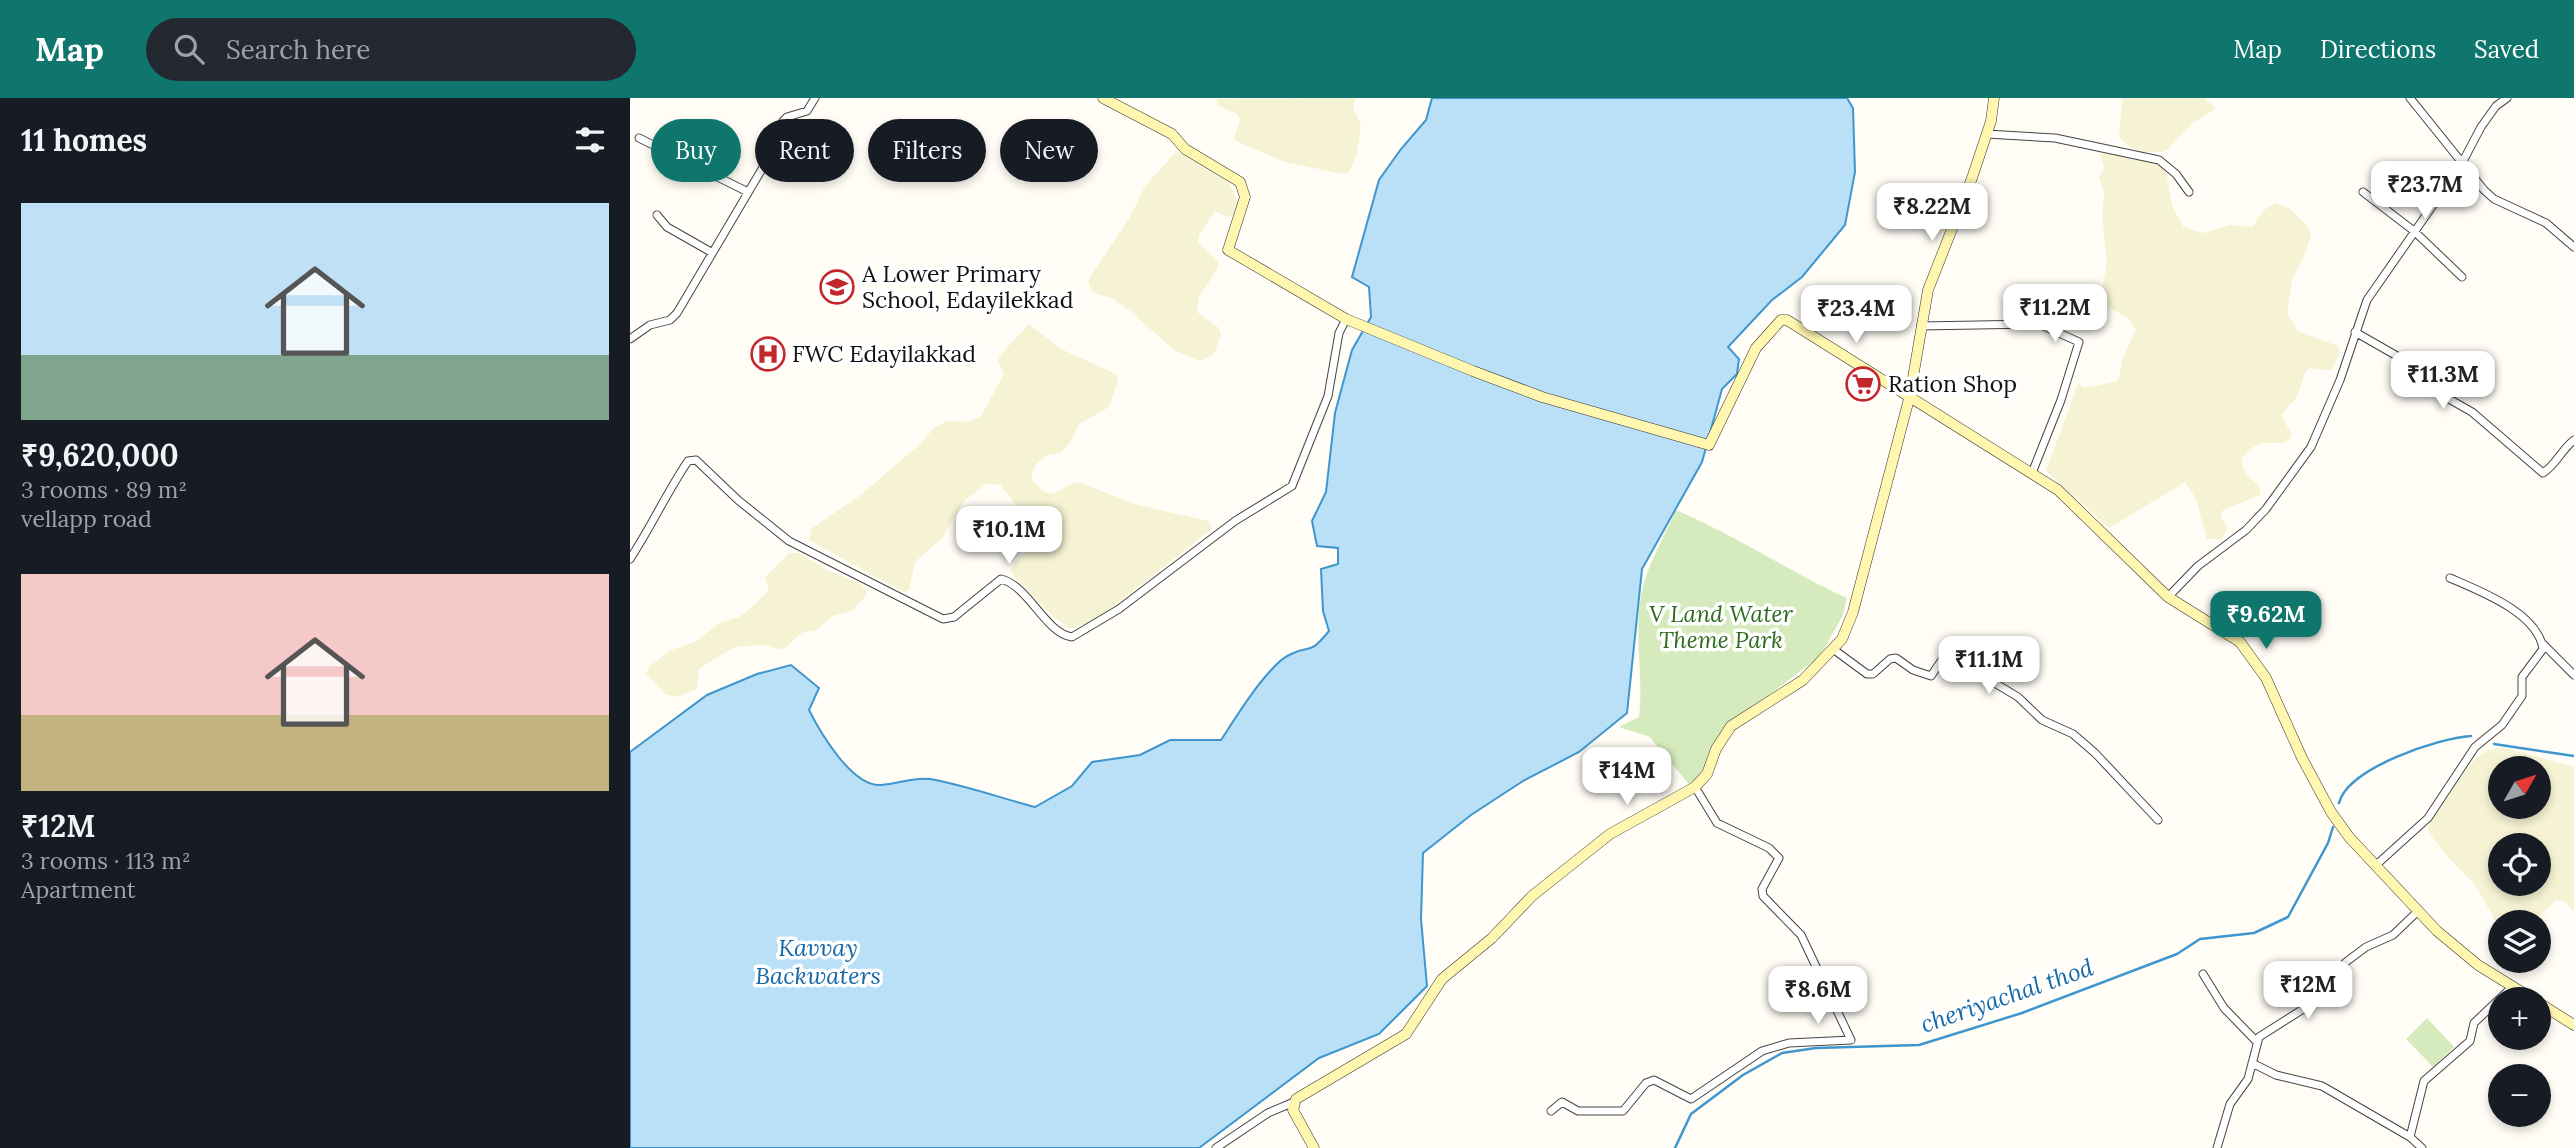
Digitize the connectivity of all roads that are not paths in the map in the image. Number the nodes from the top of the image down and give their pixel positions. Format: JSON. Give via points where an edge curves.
{"nodes":[{"id":1,"x":815,"y":98,"type":"edge"},
{"id":2,"x":1103,"y":98,"type":"edge"},
{"id":3,"x":1994,"y":98,"type":"edge"},
{"id":4,"x":2410,"y":98,"type":"edge"},
{"id":5,"x":2507,"y":98,"type":"edge"},
{"id":6,"x":1986,"y":134,"type":"junction"},
{"id":7,"x":639,"y":138,"type":"dead end"},
{"id":8,"x":2461,"y":165,"type":"junction"},
{"id":9,"x":748,"y":192,"type":"junction"},
{"id":10,"x":2189,"y":192,"type":"dead end"},
{"id":11,"x":2362,"y":192,"type":"dead end"},
{"id":12,"x":657,"y":215,"type":"dead end"},
{"id":13,"x":2414,"y":231,"type":"junction"},
{"id":14,"x":2574,"y":247,"type":"edge"},
{"id":15,"x":711,"y":252,"type":"junction"},
{"id":16,"x":2462,"y":277,"type":"dead end"},
{"id":17,"x":1346,"y":319,"type":"junction"},
{"id":18,"x":1921,"y":326,"type":"junction"},
{"id":19,"x":2355,"y":332,"type":"junction"},
{"id":20,"x":630,"y":340,"type":"edge"},
{"id":21,"x":1910,"y":395,"type":"junction"},
{"id":22,"x":2574,"y":440,"type":"edge"},
{"id":23,"x":2032,"y":473,"type":"junction"},
{"id":24,"x":630,"y":559,"type":"edge"},
{"id":25,"x":2450,"y":578,"type":"dead end"},
{"id":26,"x":2168,"y":597,"type":"junction"},
{"id":27,"x":2542,"y":643,"type":"junction"},
{"id":28,"x":1833,"y":649,"type":"junction"},
{"id":29,"x":2574,"y":675,"type":"edge"},
{"id":30,"x":1695,"y":787,"type":"junction"},
{"id":31,"x":2158,"y":820,"type":"dead end"},
{"id":32,"x":2375,"y":866,"type":"junction"},
{"id":33,"x":2417,"y":912,"type":"junction"},
{"id":34,"x":2203,"y":974,"type":"dead end"},
{"id":35,"x":2512,"y":987,"type":"edge"},
{"id":36,"x":2488,"y":1010,"type":"edge"},
{"id":37,"x":2551,"y":1011,"type":"edge"},
{"id":38,"x":2574,"y":1026,"type":"edge"},
{"id":39,"x":2257,"y":1042,"type":"junction"},
{"id":40,"x":2252,"y":1063,"type":"junction"},
{"id":41,"x":1294,"y":1102,"type":"junction"},
{"id":42,"x":1551,"y":1111,"type":"dead end"},
{"id":43,"x":2410,"y":1137,"type":"junction"},
{"id":44,"x":1216,"y":1148,"type":"edge"},
{"id":45,"x":1314,"y":1148,"type":"edge"},
{"id":46,"x":2217,"y":1148,"type":"edge"},
{"id":47,"x":2422,"y":1148,"type":"edge"}],
"edges":[{"from":1,"to":9,"type":"street","via":[[807,111],[783,121]]},
{"from":2,"to":17,"type":"main road","via":[[1172,134],[1185,149],[1240,182],[1245,197],[1228,250]]},
{"from":3,"to":6,"type":"main road"},
{"from":4,"to":8,"type":"street"},
{"from":5,"to":8,"type":"street","via":[[2496,106]]},
{"from":6,"to":10,"type":"street","via":[[2055,138],[2159,160]]},
{"from":6,"to":18,"type":"main road","via":[[1954,231],[1928,290]]},
{"from":7,"to":9,"type":"street"},
{"from":8,"to":13,"type":"street"},
{"from":8,"to":14,"type":"street","via":[[2494,199],[2546,223]]},
{"from":9,"to":15,"type":"street"},
{"from":11,"to":13,"type":"street"},
{"from":12,"to":15,"type":"street","via":[[667,227]]},
{"from":13,"to":16,"type":"street"},
{"from":13,"to":19,"type":"street","via":[[2367,300]]},
{"from":15,"to":20,"type":"street","via":[[674,317],[650,325]]},
{"from":17,"to":21,"type":"main road","via":[[1542,397],[1709,445],[1756,348],[1781,320]]},
{"from":17,"to":24,"type":"street","via":[[1339,333],[1328,396],[1292,486],[1235,521],[1119,610],[1072,637],[1052,624],[1012,583],[1001,579],[954,617],[943,620],[789,541],[696,460],[688,461],[679,474]]},
{"from":18,"to":21,"type":"main road"},
{"from":18,"to":23,"type":"street","via":[[2039,324],[2079,342]]},
{"from":19,"to":22,"type":"street","via":[[2397,356],[2472,412],[2543,473]]},
{"from":19,"to":26,"type":"street","via":[[2323,423],[2306,454],[2246,530],[2198,566]]},
{"from":21,"to":23,"type":"main road"},
{"from":21,"to":28,"type":"main road","via":[[1853,612]]},
{"from":23,"to":26,"type":"main road","via":[[2095,522]]},
{"from":25,"to":27,"type":"street","via":[[2505,604],[2530,624]]},
{"from":26,"to":32,"type":"main road","via":[[2240,642],[2266,678],[2331,812]]},
{"from":27,"to":29,"type":"street"},
{"from":27,"to":32,"type":"street","via":[[2539,656],[2522,677],[2522,696],[2502,725],[2475,747],[2428,818]]},
{"from":28,"to":30,"type":"main road","via":[[1803,680],[1731,726],[1716,748],[1707,774]]},
{"from":28,"to":31,"type":"street","via":[[1867,674],[1896,658],[1931,676],[1956,645],[1972,656],[1993,682],[2095,753]]},
{"from":30,"to":41,"type":"main road","via":[[1610,834],[1565,868],[1442,979],[1406,1034]]},
{"from":30,"to":42,"type":"street","via":[[1717,823],[1777,854],[1780,862],[1762,889],[1763,896],[1801,935],[1851,1040],[1789,1043],[1762,1051],[1690,1099],[1654,1080],[1646,1083],[1623,1111],[1578,1111],[1562,1102]]},
{"from":32,"to":33,"type":"main road"},
{"from":33,"to":35,"type":"main road","via":[[2478,965]]},
{"from":33,"to":39,"type":"street","via":[[2393,935],[2346,962],[2319,999],[2269,1029]]},
{"from":34,"to":39,"type":"street","via":[[2224,1008]]},
{"from":36,"to":43,"type":"street","via":[[2474,1023],[2470,1041],[2424,1082]]},
{"from":37,"to":38,"type":"main road"},
{"from":39,"to":40,"type":"street"},
{"from":40,"to":43,"type":"street","via":[[2276,1075],[2322,1086]]},
{"from":40,"to":46,"type":"street","via":[[2248,1079],[2230,1104]]},
{"from":41,"to":44,"type":"street"},
{"from":41,"to":45,"type":"main road","via":[[1293,1110]]},
{"from":43,"to":47,"type":"street"}]}
